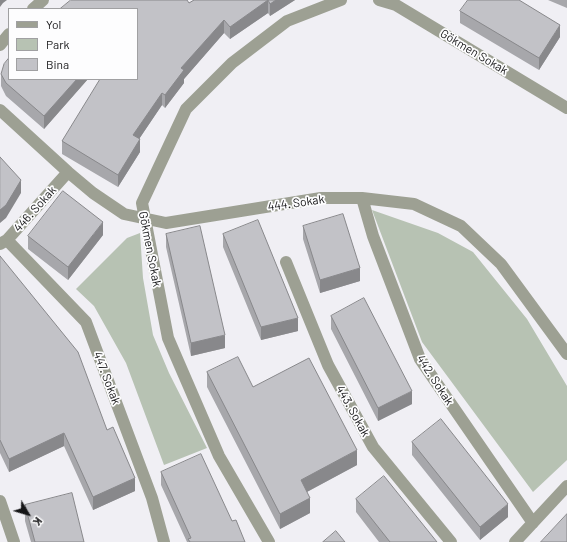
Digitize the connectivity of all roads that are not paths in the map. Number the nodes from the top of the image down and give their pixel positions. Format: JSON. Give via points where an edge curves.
{"nodes":[{"id":1,"x":42,"y":0,"type":"edge"},
{"id":2,"x":341,"y":0,"type":"edge"},
{"id":3,"x":379,"y":0,"type":"edge"},
{"id":4,"x":34,"y":8,"type":"edge"},
{"id":5,"x":8,"y":35,"type":"edge"},
{"id":6,"x":0,"y":45,"type":"edge"},
{"id":7,"x":567,"y":108,"type":"edge"},
{"id":8,"x":0,"y":110,"type":"edge"},
{"id":9,"x":68,"y":172,"type":"junction"},
{"id":10,"x":362,"y":198,"type":"junction"},
{"id":11,"x":143,"y":218,"type":"junction"},
{"id":12,"x":3,"y":242,"type":"edge"},
{"id":13,"x":286,"y":262,"type":"dead end"},
{"id":14,"x":567,"y":354,"type":"edge"},
{"id":15,"x":567,"y":486,"type":"edge"},
{"id":16,"x":0,"y":501,"type":"edge"},
{"id":17,"x":533,"y":523,"type":"junction"},
{"id":18,"x":14,"y":542,"type":"edge"},
{"id":19,"x":164,"y":542,"type":"edge"},
{"id":20,"x":269,"y":542,"type":"edge"},
{"id":21,"x":451,"y":542,"type":"edge"},
{"id":22,"x":515,"y":542,"type":"edge"}],
"edges":[{"from":1,"to":4,"type":"street"},
{"from":2,"to":11,"type":"street","name":"Gökmen Sokak","via":[[287,21],[232,63],[186,109],[142,203]]},
{"from":3,"to":7,"type":"street","name":"Gökmen Sokak","via":[[396,5]]},
{"from":5,"to":6,"type":"street"},
{"from":8,"to":9,"type":"street","name":"444. Sokak"},
{"from":9,"to":11,"type":"street","name":"444. Sokak","via":[[124,214]]},
{"from":9,"to":12,"type":"street","name":"446. Sokak"},
{"from":10,"to":11,"type":"street","name":"444. Sokak","via":[[321,198],[166,222]]},
{"from":10,"to":14,"type":"street","name":"444. Sokak","via":[[414,204],[461,226],[501,264]]},
{"from":10,"to":17,"type":"street","name":"442. Sokak","via":[[373,236],[420,359]]},
{"from":11,"to":20,"type":"street","name":"Gökmen Sokak","via":[[168,338],[219,456]]},
{"from":12,"to":19,"type":"street","name":"447. Sokak","via":[[86,322],[152,498]]},
{"from":13,"to":21,"type":"street","name":"443. Sokak","via":[[328,365],[373,447]]},
{"from":15,"to":17,"type":"street"},
{"from":16,"to":18,"type":"street"},
{"from":17,"to":22,"type":"street"}]}
